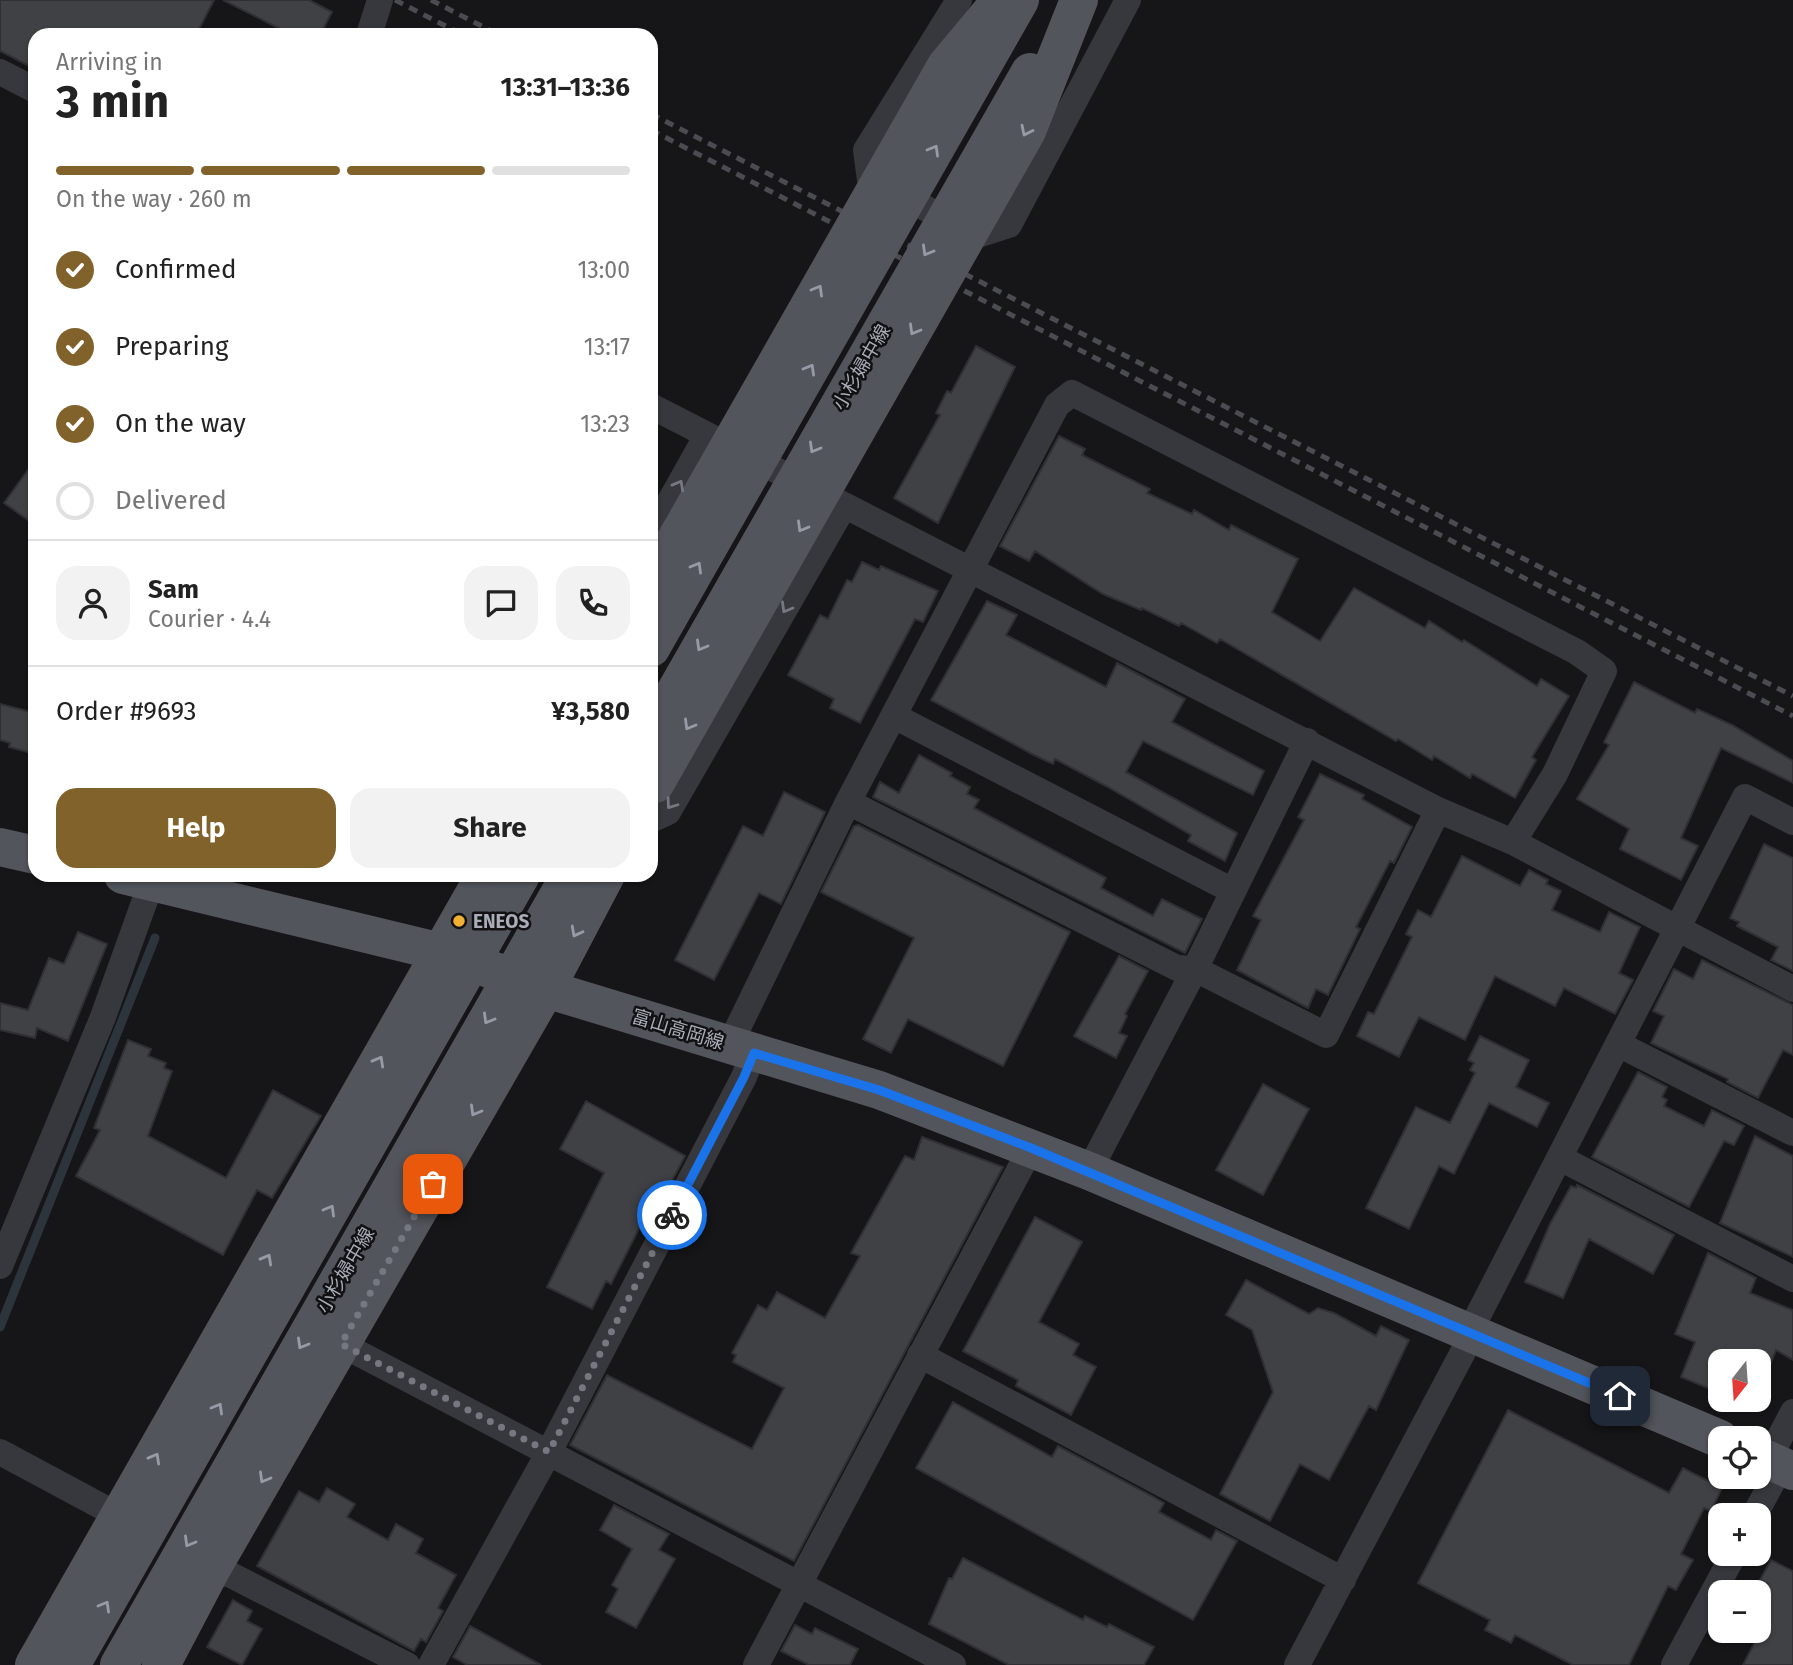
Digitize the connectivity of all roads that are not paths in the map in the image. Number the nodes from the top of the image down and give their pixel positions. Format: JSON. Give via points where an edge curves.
{"nodes":[{"id":1,"x":380,"y":0,"type":"edge"},
{"id":2,"x":959,"y":0,"type":"edge"},
{"id":3,"x":1001,"y":0,"type":"edge"},
{"id":4,"x":1020,"y":0,"type":"edge"},
{"id":5,"x":1070,"y":0,"type":"edge"},
{"id":6,"x":1079,"y":0,"type":"edge"},
{"id":7,"x":1128,"y":0,"type":"edge"},
{"id":8,"x":371,"y":28,"type":"edge"},
{"id":9,"x":0,"y":72,"type":"edge"},
{"id":10,"x":28,"y":86,"type":"edge"},
{"id":11,"x":658,"y":410,"type":"edge"},
{"id":12,"x":707,"y":435,"type":"junction"},
{"id":13,"x":844,"y":506,"type":"junction"},
{"id":14,"x":658,"y":522,"type":"edge"},
{"id":15,"x":971,"y":570,"type":"junction"},
{"id":16,"x":658,"y":571,"type":"edge"},
{"id":17,"x":658,"y":636,"type":"edge"},
{"id":18,"x":894,"y":716,"type":"junction"},
{"id":19,"x":658,"y":722,"type":"edge"},
{"id":20,"x":1307,"y":741,"type":"junction"},
{"id":21,"x":658,"y":787,"type":"edge"},
{"id":22,"x":848,"y":802,"type":"junction"},
{"id":23,"x":658,"y":803,"type":"edge"},
{"id":24,"x":1438,"y":810,"type":"junction"},
{"id":25,"x":1793,"y":822,"type":"edge"},
{"id":26,"x":1513,"y":842,"type":"junction"},
{"id":27,"x":0,"y":847,"type":"edge"},
{"id":28,"x":28,"y":853,"type":"edge"},
{"id":29,"x":142,"y":882,"type":"edge"},
{"id":30,"x":163,"y":882,"type":"edge"},
{"id":31,"x":481,"y":882,"type":"edge"},
{"id":32,"x":518,"y":882,"type":"edge"},
{"id":33,"x":566,"y":882,"type":"edge"},
{"id":34,"x":602,"y":882,"type":"edge"},
{"id":35,"x":1231,"y":890,"type":"junction"},
{"id":36,"x":1678,"y":929,"type":"junction"},
{"id":37,"x":441,"y":951,"type":"junction"},
{"id":38,"x":1195,"y":968,"type":"junction"},
{"id":39,"x":546,"y":989,"type":"junction"},
{"id":40,"x":1793,"y":989,"type":"edge"},
{"id":41,"x":1618,"y":1044,"type":"junction"},
{"id":42,"x":742,"y":1049,"type":"junction"},
{"id":43,"x":1793,"y":1133,"type":"edge"},
{"id":44,"x":1031,"y":1148,"type":"junction"},
{"id":45,"x":1560,"y":1158,"type":"junction"},
{"id":46,"x":1089,"y":1171,"type":"junction"},
{"id":47,"x":0,"y":1266,"type":"edge"},
{"id":48,"x":1793,"y":1279,"type":"edge"},
{"id":49,"x":1470,"y":1331,"type":"junction"},
{"id":50,"x":341,"y":1344,"type":"junction"},
{"id":51,"x":920,"y":1355,"type":"junction"},
{"id":52,"x":1793,"y":1412,"type":"edge"},
{"id":53,"x":1708,"y":1434,"type":"edge"},
{"id":54,"x":0,"y":1452,"type":"edge"},
{"id":55,"x":549,"y":1452,"type":"junction"},
{"id":56,"x":1775,"y":1463,"type":"edge"},
{"id":57,"x":1759,"y":1503,"type":"edge"},
{"id":58,"x":121,"y":1517,"type":"junction"},
{"id":59,"x":1728,"y":1566,"type":"edge"},
{"id":60,"x":211,"y":1570,"type":"junction"},
{"id":61,"x":1343,"y":1580,"type":"junction"},
{"id":62,"x":798,"y":1583,"type":"junction"},
{"id":63,"x":34,"y":1665,"type":"edge"},
{"id":64,"x":71,"y":1665,"type":"edge"},
{"id":65,"x":119,"y":1665,"type":"edge"},
{"id":66,"x":161,"y":1665,"type":"edge"},
{"id":67,"x":407,"y":1665,"type":"edge"},
{"id":68,"x":431,"y":1665,"type":"edge"},
{"id":69,"x":756,"y":1665,"type":"edge"},
{"id":70,"x":953,"y":1665,"type":"edge"},
{"id":71,"x":1297,"y":1665,"type":"edge"},
{"id":72,"x":1674,"y":1665,"type":"edge"}],
"edges":[{"from":1,"to":8,"type":"street"},
{"from":2,"to":7,"type":"street","via":[[866,150],[870,180],[978,235],[1009,225]]},
{"from":16,"to":3,"type":"main road","one_way":true,"bridge":true,"via":[[946,66]]},
{"from":17,"to":4,"type":"main road","one_way":true,"bridge":true},
{"from":5,"to":19,"type":"main road","name":"小杉婦中線","one_way":true,"bridge":true},
{"from":6,"to":21,"type":"main road","one_way":true,"bridge":true,"via":[[1027,131]]},
{"from":9,"to":10,"type":"street"},
{"from":11,"to":12,"type":"street"},
{"from":12,"to":13,"type":"street"},
{"from":14,"to":12,"type":"street","one_way":true},
{"from":13,"to":15,"type":"street"},
{"from":13,"to":23,"type":"street","one_way":true,"via":[[668,812]]},
{"from":15,"to":18,"type":"street"},
{"from":15,"to":20,"type":"street"},
{"from":15,"to":26,"type":"street","via":[[1057,405],[1072,393],[1577,652],[1604,671],[1555,774]]},
{"from":18,"to":22,"type":"street"},
{"from":18,"to":35,"type":"street"},
{"from":20,"to":24,"type":"street"},
{"from":20,"to":35,"type":"street"},
{"from":22,"to":38,"type":"street","via":[[1177,968]]},
{"from":22,"to":42,"type":"street"},
{"from":24,"to":26,"type":"street"},
{"from":24,"to":38,"type":"street","via":[[1325,1035]]},
{"from":25,"to":36,"type":"street","via":[[1745,797]]},
{"from":26,"to":36,"type":"street"},
{"from":27,"to":28,"type":"main road"},
{"from":29,"to":47,"type":"street","via":[[103,1017]]},
{"from":30,"to":37,"type":"main road","name":"富山高岡線"},
{"from":31,"to":37,"type":"main road"},
{"from":64,"to":32,"type":"main road","one_way":true,"bridge":true},
{"from":33,"to":65,"type":"main road","name":"小杉婦中線","one_way":true,"bridge":true},
{"from":34,"to":39,"type":"main road","one_way":true},
{"from":35,"to":38,"type":"street"},
{"from":36,"to":40,"type":"street"},
{"from":36,"to":41,"type":"street"},
{"from":37,"to":39,"type":"main road","name":"富山高岡線"},
{"from":58,"to":37,"type":"main road","one_way":true},
{"from":38,"to":46,"type":"street"},
{"from":39,"to":42,"type":"main road","name":"富山高岡線"},
{"from":39,"to":50,"type":"main road","one_way":true},
{"from":41,"to":43,"type":"street"},
{"from":41,"to":45,"type":"street"},
{"from":42,"to":44,"type":"main road","name":"富山高岡線","via":[[879,1090]]},
{"from":42,"to":55,"type":"street","via":[[744,1077]]},
{"from":44,"to":46,"type":"main road","name":"富山高岡線"},
{"from":44,"to":51,"type":"street"},
{"from":45,"to":48,"type":"street"},
{"from":45,"to":49,"type":"street"},
{"from":46,"to":49,"type":"main road","name":"富山高岡線"},
{"from":49,"to":53,"type":"main road","name":"富山高岡線"},
{"from":49,"to":61,"type":"street"},
{"from":50,"to":55,"type":"street"},
{"from":50,"to":60,"type":"main road","one_way":true},
{"from":51,"to":61,"type":"street"},
{"from":51,"to":62,"type":"street"},
{"from":52,"to":56,"type":"street"},
{"from":54,"to":58,"type":"street"},
{"from":55,"to":62,"type":"street"},
{"from":55,"to":68,"type":"street"},
{"from":56,"to":57,"type":"street"},
{"from":58,"to":63,"type":"main road"},
{"from":59,"to":72,"type":"street"},
{"from":60,"to":66,"type":"main road"},
{"from":60,"to":67,"type":"street","via":[[231,1575]]},
{"from":61,"to":71,"type":"street"},
{"from":62,"to":69,"type":"street"},
{"from":62,"to":70,"type":"street"}]}
